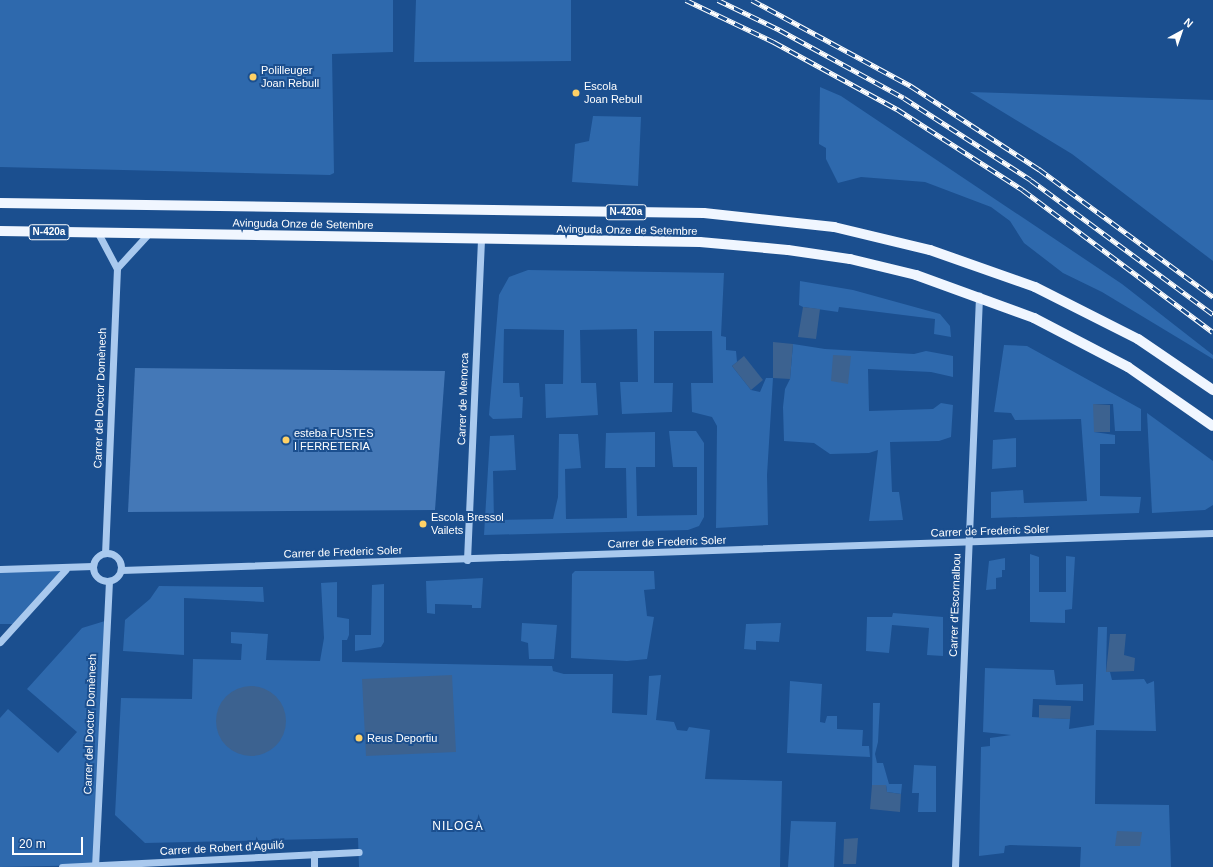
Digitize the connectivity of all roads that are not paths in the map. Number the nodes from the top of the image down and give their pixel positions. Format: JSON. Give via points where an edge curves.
{"nodes":[{"id":1,"x":0,"y":203,"type":"edge"},
{"id":2,"x":0,"y":231,"type":"edge"},
{"id":3,"x":98,"y":233,"type":"junction"},
{"id":4,"x":148,"y":234,"type":"junction"},
{"id":5,"x":481,"y":240,"type":"junction"},
{"id":6,"x":117,"y":268,"type":"junction"},
{"id":7,"x":979,"y":296,"type":"junction"},
{"id":8,"x":1213,"y":390,"type":"edge"},
{"id":9,"x":1213,"y":426,"type":"edge"},
{"id":10,"x":1213,"y":533,"type":"edge"},
{"id":11,"x":969,"y":543,"type":"junction"},
{"id":12,"x":105,"y":553,"type":"junction"},
{"id":13,"x":468,"y":560,"type":"junction"},
{"id":14,"x":93,"y":566,"type":"junction"},
{"id":15,"x":66,"y":569,"type":"junction"},
{"id":16,"x":0,"y":570,"type":"edge"},
{"id":17,"x":121,"y":570,"type":"junction"},
{"id":18,"x":109,"y":581,"type":"junction"},
{"id":19,"x":0,"y":642,"type":"edge"},
{"id":20,"x":359,"y":852,"type":"dead end"},
{"id":21,"x":314,"y":854,"type":"junction"},
{"id":22,"x":96,"y":866,"type":"edge"},
{"id":23,"x":62,"y":867,"type":"edge"},
{"id":24,"x":314,"y":867,"type":"edge"},
{"id":25,"x":956,"y":867,"type":"edge"}],
"edges":[{"from":1,"to":8,"type":"main road","name":"Avinguda Onze de Setembre","number":"N-420a","via":[[704,213],[834,227],[930,250],[1035,287],[1138,339]]},
{"from":2,"to":3,"type":"main road","name":"Avinguda Onze de Setembre","number":"N-420a"},
{"from":3,"to":4,"type":"main road","name":"Avinguda Onze de Setembre","number":"N-420a"},
{"from":3,"to":6,"type":"street"},
{"from":4,"to":5,"type":"main road","name":"Avinguda Onze de Setembre","number":"N-420a"},
{"from":4,"to":6,"type":"street"},
{"from":5,"to":7,"type":"main road","name":"Avinguda Onze de Setembre","number":"N-420a","via":[[700,242],[781,249],[850,259],[916,275]]},
{"from":5,"to":13,"type":"street","name":"Carrer de Menorca"},
{"from":6,"to":12,"type":"street","name":"Carrer del Doctor Domènech"},
{"from":7,"to":9,"type":"main road","name":"Avinguda Onze de Setembre","number":"N-420a","via":[[1034,318],[1128,367]]},
{"from":7,"to":11,"type":"street","name":"Carrer d'Escornalbou"},
{"from":10,"to":11,"type":"street","name":"Carrer de Frederic Soler"},
{"from":11,"to":13,"type":"street","name":"Carrer de Frederic Soler"},
{"from":11,"to":25,"type":"street","name":"Carrer d'Escornalbou"},
{"from":12,"to":14,"type":"street","via":[[95,560]]},
{"from":12,"to":17,"type":"street","via":[[117,558]]},
{"from":13,"to":17,"type":"street","name":"Carrer de Frederic Soler"},
{"from":14,"to":15,"type":"street"},
{"from":14,"to":18,"type":"street","via":[[96,576]]},
{"from":15,"to":16,"type":"street"},
{"from":15,"to":19,"type":"street"},
{"from":17,"to":18,"type":"street","via":[[118,576]]},
{"from":18,"to":22,"type":"street","name":"Carrer del Doctor Domènech"},
{"from":20,"to":21,"type":"street","name":"Carrer de Robert d'Aguiló"},
{"from":21,"to":22,"type":"street","name":"Carrer de Robert d'Aguiló"},
{"from":21,"to":24,"type":"street"},
{"from":22,"to":23,"type":"street","name":"Carrer de Robert d'Aguiló"}]}
